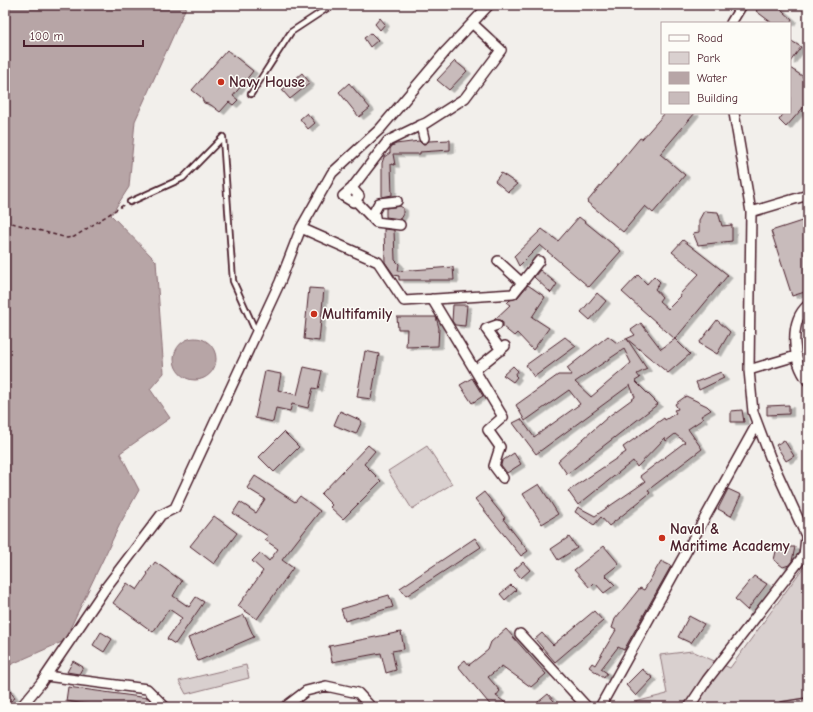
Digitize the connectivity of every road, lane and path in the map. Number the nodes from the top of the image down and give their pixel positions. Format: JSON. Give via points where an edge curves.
{"nodes":[{"id":1,"x":332,"y":5,"type":"edge"},
{"id":2,"x":489,"y":5,"type":"edge"},
{"id":3,"x":742,"y":5,"type":"edge"},
{"id":4,"x":732,"y":22,"type":"edge"},
{"id":5,"x":472,"y":24,"type":"junction"},
{"id":6,"x":251,"y":94,"type":"dead end"},
{"id":7,"x":734,"y":114,"type":"edge"},
{"id":8,"x":421,"y":125,"type":"junction"},
{"id":9,"x":424,"y":138,"type":"dead end"},
{"id":10,"x":808,"y":195,"type":"edge"},
{"id":11,"x":397,"y":201,"type":"dead end"},
{"id":12,"x":130,"y":202,"type":"joint"},
{"id":13,"x":751,"y":212,"type":"junction"},
{"id":14,"x":5,"y":221,"type":"edge"},
{"id":15,"x":376,"y":222,"type":"junction"},
{"id":16,"x":400,"y":225,"type":"dead end"},
{"id":17,"x":300,"y":228,"type":"junction"},
{"id":18,"x":498,"y":261,"type":"dead end"},
{"id":19,"x":539,"y":261,"type":"dead end"},
{"id":20,"x":522,"y":283,"type":"junction"},
{"id":21,"x":432,"y":299,"type":"junction"},
{"id":22,"x":808,"y":305,"type":"edge"},
{"id":23,"x":496,"y":325,"type":"dead end"},
{"id":24,"x":256,"y":332,"type":"junction"},
{"id":25,"x":796,"y":356,"type":"junction"},
{"id":26,"x":475,"y":370,"type":"junction"},
{"id":27,"x":749,"y":370,"type":"junction"},
{"id":28,"x":808,"y":380,"type":"edge"},
{"id":29,"x":758,"y":424,"type":"junction"},
{"id":30,"x":503,"y":478,"type":"dead end"},
{"id":31,"x":807,"y":539,"type":"edge"},
{"id":32,"x":520,"y":634,"type":"dead end"},
{"id":33,"x":46,"y":676,"type":"junction"},
{"id":34,"x":808,"y":703,"type":"edge"},
{"id":35,"x":21,"y":707,"type":"edge"},
{"id":36,"x":165,"y":707,"type":"edge"},
{"id":37,"x":284,"y":707,"type":"edge"},
{"id":38,"x":371,"y":707,"type":"edge"},
{"id":39,"x":587,"y":707,"type":"edge"},
{"id":40,"x":600,"y":707,"type":"edge"},
{"id":41,"x":689,"y":707,"type":"edge"},
{"id":42,"x":784,"y":707,"type":"edge"}],
"edges":[{"from":1,"to":6,"type":"lane","via":[[291,32]]},
{"from":2,"to":5,"type":"street"},
{"from":3,"to":4,"type":"street"},
{"from":5,"to":8,"type":"street","via":[[501,50],[465,98]]},
{"from":5,"to":17,"type":"street","via":[[380,129],[332,173]]},
{"from":7,"to":13,"type":"street"},
{"from":8,"to":9,"type":"street"},
{"from":8,"to":15,"type":"street","via":[[388,141],[343,196],[352,202],[355,200]]},
{"from":10,"to":13,"type":"street"},
{"from":11,"to":15,"type":"street","via":[[379,203],[374,212]]},
{"from":12,"to":14,"type":"path","via":[[74,237],[67,238]]},
{"from":12,"to":24,"type":"lane","via":[[183,178],[223,136],[233,281]]},
{"from":13,"to":27,"type":"street"},
{"from":15,"to":16,"type":"street"},
{"from":17,"to":21,"type":"street","via":[[378,262],[404,301]]},
{"from":17,"to":24,"type":"street","via":[[280,282]]},
{"from":18,"to":20,"type":"street"},
{"from":19,"to":20,"type":"street"},
{"from":20,"to":21,"type":"street","via":[[513,294]]},
{"from":21,"to":26,"type":"street"},
{"from":22,"to":25,"type":"street","via":[[794,328]]},
{"from":23,"to":26,"type":"street","via":[[486,329],[503,348]]},
{"from":24,"to":33,"type":"street","via":[[174,508],[161,515],[106,586]]},
{"from":25,"to":27,"type":"street"},
{"from":25,"to":28,"type":"street"},
{"from":26,"to":30,"type":"street","via":[[503,417],[488,430],[500,447],[494,466]]},
{"from":27,"to":29,"type":"street","via":[[753,412]]},
{"from":29,"to":31,"type":"street"},
{"from":29,"to":40,"type":"street"},
{"from":31,"to":41,"type":"street","via":[[804,555]]},
{"from":32,"to":39,"type":"street"},
{"from":33,"to":35,"type":"street"},
{"from":33,"to":36,"type":"street","via":[[147,689]]},
{"from":34,"to":42,"type":"street"},
{"from":37,"to":38,"type":"street","via":[[306,691],[326,686],[358,693]]}]}
